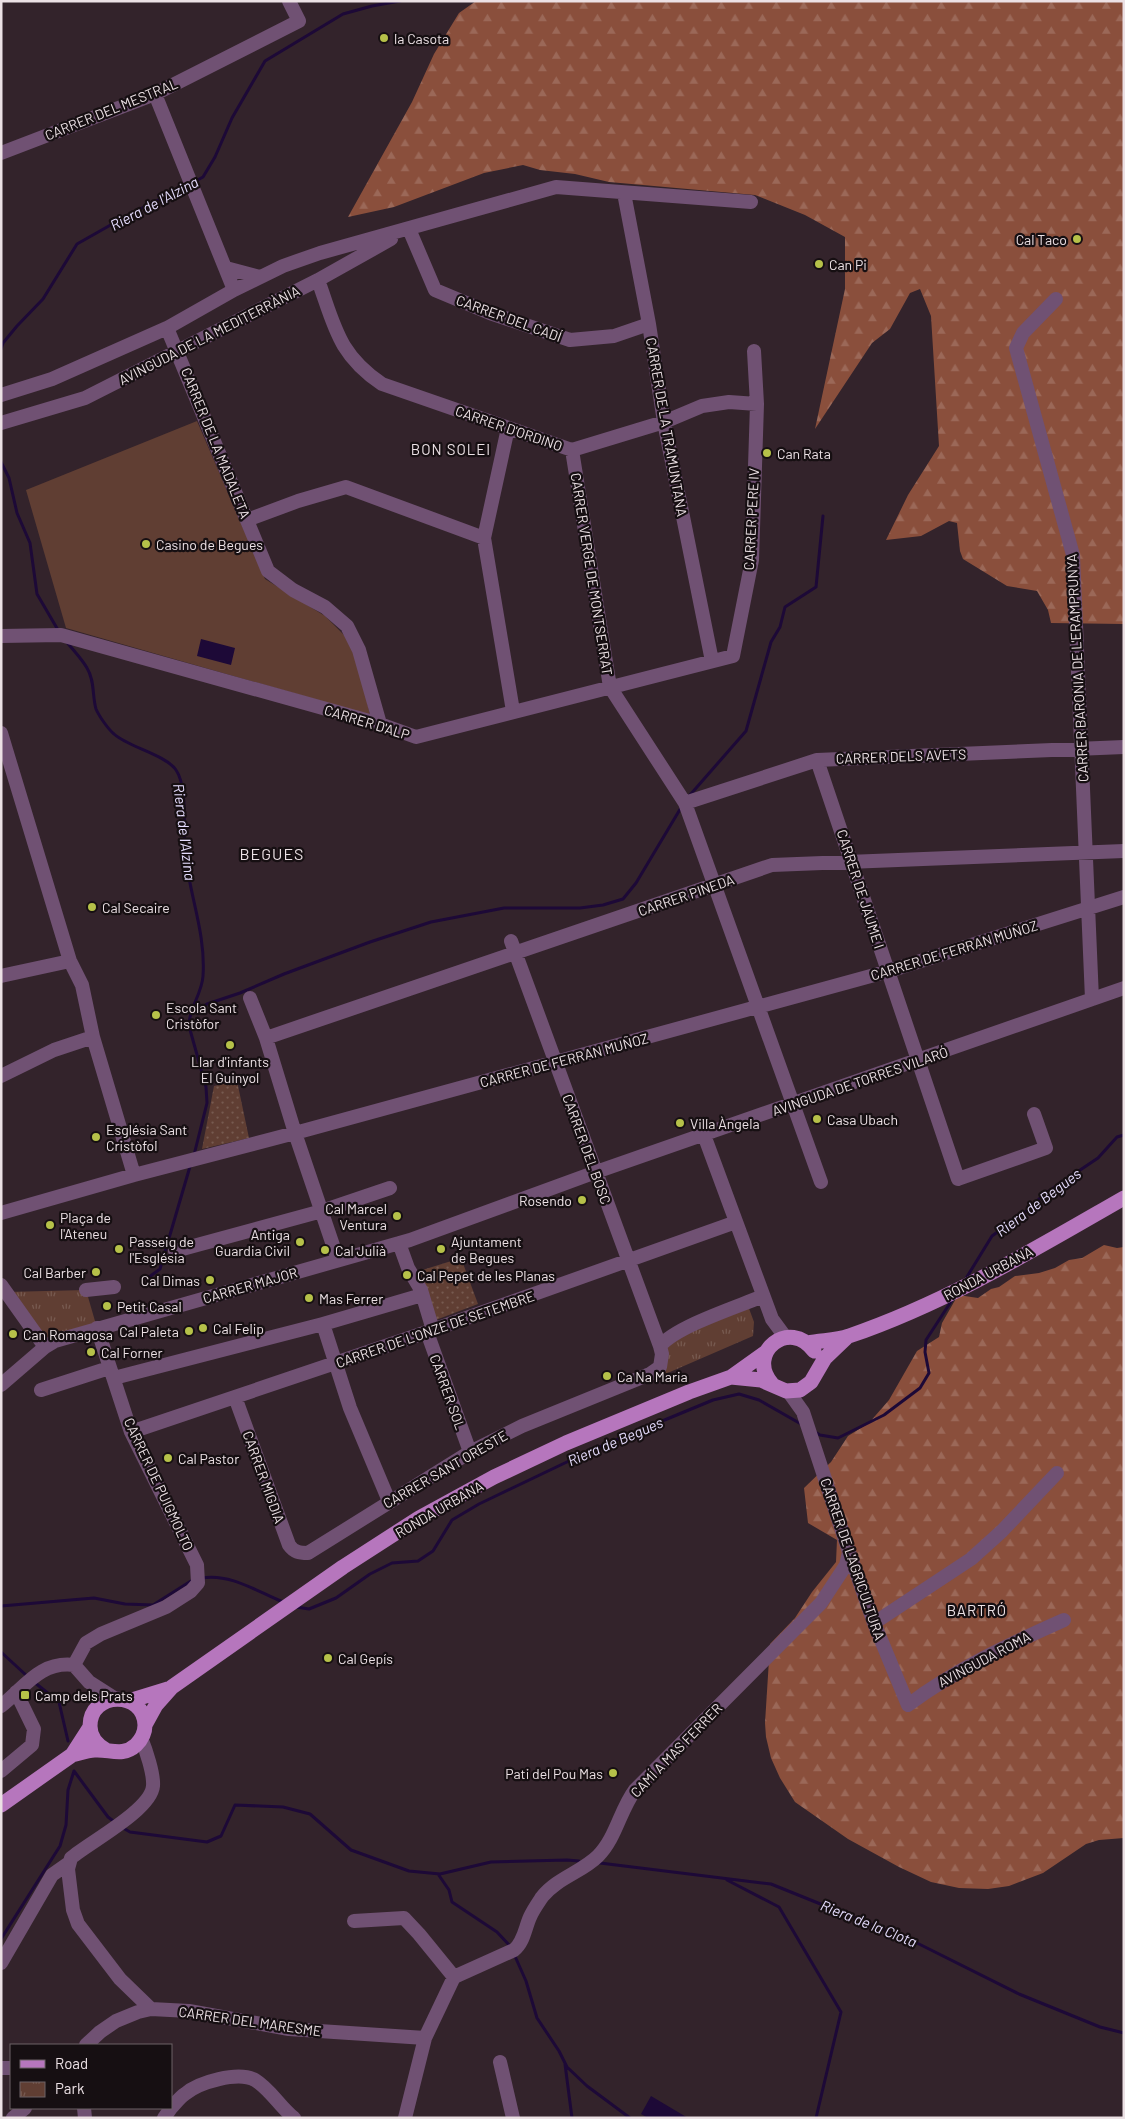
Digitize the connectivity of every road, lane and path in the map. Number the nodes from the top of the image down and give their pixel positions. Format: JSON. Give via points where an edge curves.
{"nodes":[{"id":1,"x":289,"y":1,"type":"edge"},
{"id":2,"x":155,"y":94,"type":"junction"},
{"id":3,"x":1,"y":153,"type":"edge"},
{"id":4,"x":624,"y":193,"type":"junction"},
{"id":5,"x":751,"y":202,"type":"dead end"},
{"id":6,"x":409,"y":229,"type":"junction"},
{"id":7,"x":226,"y":268,"type":"junction"},
{"id":8,"x":260,"y":277,"type":"junction"},
{"id":9,"x":318,"y":280,"type":"junction"},
{"id":10,"x":234,"y":290,"type":"junction"},
{"id":11,"x":1056,"y":299,"type":"dead end"},
{"id":12,"x":649,"y":324,"type":"junction"},
{"id":13,"x":167,"y":328,"type":"junction"},
{"id":14,"x":178,"y":351,"type":"junction"},
{"id":15,"x":754,"y":351,"type":"dead end"},
{"id":16,"x":3,"y":394,"type":"edge"},
{"id":17,"x":757,"y":404,"type":"junction"},
{"id":18,"x":664,"y":422,"type":"junction"},
{"id":19,"x":2,"y":423,"type":"edge"},
{"id":20,"x":508,"y":428,"type":"junction"},
{"id":21,"x":572,"y":450,"type":"junction"},
{"id":22,"x":247,"y":520,"type":"junction"},
{"id":23,"x":484,"y":538,"type":"junction"},
{"id":24,"x":1,"y":636,"type":"edge"},
{"id":25,"x":734,"y":656,"type":"joint"},
{"id":26,"x":712,"y":661,"type":"junction"},
{"id":27,"x":610,"y":687,"type":"junction"},
{"id":28,"x":513,"y":711,"type":"junction"},
{"id":29,"x":380,"y":724,"type":"junction"},
{"id":30,"x":1,"y":733,"type":"edge"},
{"id":31,"x":1124,"y":747,"type":"edge"},
{"id":32,"x":1081,"y":749,"type":"junction"},
{"id":33,"x":817,"y":760,"type":"junction"},
{"id":34,"x":685,"y":804,"type":"junction"},
{"id":35,"x":1124,"y":851,"type":"edge"},
{"id":36,"x":1086,"y":852,"type":"junction"},
{"id":37,"x":852,"y":863,"type":"junction"},
{"id":38,"x":713,"y":886,"type":"junction"},
{"id":39,"x":1124,"y":896,"type":"edge"},
{"id":40,"x":1088,"y":907,"type":"junction"},
{"id":41,"x":513,"y":947,"type":"junction"},
{"id":42,"x":70,"y":960,"type":"junction"},
{"id":43,"x":888,"y":971,"type":"junction"},
{"id":44,"x":1,"y":976,"type":"edge"},
{"id":45,"x":1124,"y":988,"type":"edge"},
{"id":46,"x":250,"y":998,"type":"dead end"},
{"id":47,"x":1092,"y":999,"type":"junction"},
{"id":48,"x":758,"y":1008,"type":"junction"},
{"id":49,"x":93,"y":1037,"type":"junction"},
{"id":50,"x":266,"y":1038,"type":"junction"},
{"id":51,"x":919,"y":1061,"type":"junction"},
{"id":52,"x":556,"y":1062,"type":"junction"},
{"id":53,"x":1,"y":1076,"type":"edge"},
{"id":54,"x":794,"y":1104,"type":"junction"},
{"id":55,"x":1034,"y":1114,"type":"dead end"},
{"id":56,"x":295,"y":1133,"type":"junction"},
{"id":57,"x":704,"y":1135,"type":"junction"},
{"id":58,"x":596,"y":1172,"type":"junction"},
{"id":59,"x":134,"y":1175,"type":"junction"},
{"id":60,"x":821,"y":1182,"type":"dead end"},
{"id":61,"x":390,"y":1188,"type":"dead end"},
{"id":62,"x":1124,"y":1198,"type":"edge"},
{"id":63,"x":322,"y":1210,"type":"junction"},
{"id":64,"x":1,"y":1213,"type":"edge"},
{"id":65,"x":736,"y":1222,"type":"junction"},
{"id":66,"x":398,"y":1243,"type":"junction"},
{"id":67,"x":174,"y":1251,"type":"dead end"},
{"id":68,"x":338,"y":1260,"type":"junction"},
{"id":69,"x":629,"y":1261,"type":"junction"},
{"id":70,"x":1,"y":1285,"type":"edge"},
{"id":71,"x":114,"y":1287,"type":"dead end"},
{"id":72,"x":86,"y":1290,"type":"dead end"},
{"id":73,"x":422,"y":1295,"type":"junction"},
{"id":74,"x":763,"y":1296,"type":"junction"},
{"id":75,"x":772,"y":1319,"type":"junction"},
{"id":76,"x":323,"y":1324,"type":"junction"},
{"id":77,"x":97,"y":1328,"type":"junction"},
{"id":78,"x":430,"y":1331,"type":"junction"},
{"id":79,"x":847,"y":1337,"type":"junction"},
{"id":80,"x":786,"y":1338,"type":"junction"},
{"id":81,"x":808,"y":1343,"type":"junction"},
{"id":82,"x":660,"y":1346,"type":"junction"},
{"id":83,"x":45,"y":1347,"type":"junction"},
{"id":84,"x":768,"y":1350,"type":"junction"},
{"id":85,"x":336,"y":1363,"type":"junction"},
{"id":86,"x":817,"y":1369,"type":"junction"},
{"id":87,"x":112,"y":1373,"type":"junction"},
{"id":88,"x":731,"y":1377,"type":"junction"},
{"id":89,"x":772,"y":1384,"type":"junction"},
{"id":90,"x":1,"y":1385,"type":"edge"},
{"id":91,"x":807,"y":1386,"type":"junction"},
{"id":92,"x":41,"y":1390,"type":"dead end"},
{"id":93,"x":788,"y":1391,"type":"junction"},
{"id":94,"x":235,"y":1397,"type":"junction"},
{"id":95,"x":804,"y":1417,"type":"junction"},
{"id":96,"x":131,"y":1432,"type":"junction"},
{"id":97,"x":470,"y":1452,"type":"junction"},
{"id":98,"x":1058,"y":1474,"type":"dead end"},
{"id":99,"x":389,"y":1501,"type":"junction"},
{"id":100,"x":848,"y":1552,"type":"junction"},
{"id":101,"x":299,"y":1553,"type":"joint"},
{"id":102,"x":1064,"y":1620,"type":"dead end"},
{"id":103,"x":874,"y":1623,"type":"junction"},
{"id":104,"x":74,"y":1665,"type":"junction"},
{"id":105,"x":89,"y":1682,"type":"junction"},
{"id":106,"x":172,"y":1687,"type":"junction"},
{"id":107,"x":21,"y":1688,"type":"junction"},
{"id":108,"x":121,"y":1700,"type":"junction"},
{"id":109,"x":908,"y":1705,"type":"joint"},
{"id":110,"x":1,"y":1706,"type":"edge"},
{"id":111,"x":92,"y":1720,"type":"junction"},
{"id":112,"x":143,"y":1732,"type":"junction"},
{"id":113,"x":106,"y":1750,"type":"junction"},
{"id":114,"x":125,"y":1752,"type":"junction"},
{"id":115,"x":72,"y":1755,"type":"junction"},
{"id":116,"x":148,"y":1764,"type":"junction"},
{"id":117,"x":1,"y":1771,"type":"edge"},
{"id":118,"x":1,"y":1804,"type":"edge"},
{"id":119,"x":69,"y":1863,"type":"junction"},
{"id":120,"x":354,"y":1921,"type":"dead end"},
{"id":121,"x":1,"y":1963,"type":"edge"},
{"id":122,"x":454,"y":1977,"type":"junction"},
{"id":123,"x":151,"y":2009,"type":"junction"},
{"id":124,"x":425,"y":2038,"type":"junction"},
{"id":125,"x":88,"y":2044,"type":"edge"},
{"id":126,"x":500,"y":2062,"type":"dead end"},
{"id":127,"x":172,"y":2107,"type":"edge"},
{"id":128,"x":23,"y":2109,"type":"edge"},
{"id":129,"x":281,"y":2113,"type":"edge"},
{"id":130,"x":13,"y":2118,"type":"edge"},
{"id":131,"x":294,"y":2118,"type":"edge"},
{"id":132,"x":405,"y":2118,"type":"edge"},
{"id":133,"x":512,"y":2118,"type":"edge"}],
"edges":[{"from":1,"to":2,"type":"street","name":"CARRER DEL MESTRAL","via":[[300,21]]},
{"from":2,"to":3,"type":"street","name":"CARRER DEL MESTRAL"},
{"from":2,"to":7,"type":"street"},
{"from":4,"to":5,"type":"street","name":"AVINGUDA DE LA MEDITERRÀNIA"},
{"from":4,"to":6,"type":"street","name":"AVINGUDA DE LA MEDITERRÀNIA","via":[[556,186]]},
{"from":4,"to":12,"type":"street","name":"CARRER DE LA TRAMUNTANA"},
{"from":6,"to":8,"type":"street","name":"AVINGUDA DE LA MEDITERRÀNIA","via":[[320,253]]},
{"from":6,"to":9,"type":"street","name":"AVINGUDA DE LA MEDITERRÀNIA"},
{"from":6,"to":12,"type":"street","name":"CARRER DEL CADÍ","via":[[435,290],[490,313],[570,340],[614,336]]},
{"from":7,"to":8,"type":"street"},
{"from":7,"to":10,"type":"street"},
{"from":8,"to":10,"type":"street","name":"AVINGUDA DE LA MEDITERRÀNIA"},
{"from":9,"to":14,"type":"street","name":"AVINGUDA DE LA MEDITERRÀNIA"},
{"from":9,"to":20,"type":"street","name":"CARRER D'ORDINO","via":[[344,349],[368,374],[394,390]]},
{"from":10,"to":13,"type":"street","name":"AVINGUDA DE LA MEDITERRÀNIA"},
{"from":11,"to":32,"type":"street","name":"CARRER BARONIA DE L'ERAMPRUNYA","via":[[1023,333],[1016,348],[1073,555]]},
{"from":12,"to":18,"type":"street","name":"CARRER DE LA TRAMUNTANA"},
{"from":13,"to":14,"type":"street","name":"CARRER DE LA MADALETA"},
{"from":13,"to":16,"type":"street","name":"AVINGUDA DE LA MEDITERRÀNIA","via":[[52,379]]},
{"from":14,"to":19,"type":"street","name":"AVINGUDA DE LA MEDITERRÀNIA","via":[[85,398]]},
{"from":14,"to":22,"type":"street","name":"CARRER DE LA MADALETA"},
{"from":15,"to":17,"type":"street","name":"CARRER PERE IV"},
{"from":17,"to":18,"type":"street","name":"CARRER D'ORDINO","via":[[729,402],[702,406]]},
{"from":17,"to":25,"type":"street","name":"CARRER PERE IV","via":[[752,560]]},
{"from":18,"to":21,"type":"street","name":"CARRER D'ORDINO"},
{"from":18,"to":26,"type":"street","name":"CARRER DE LA TRAMUNTANA"},
{"from":20,"to":21,"type":"street","name":"CARRER D'ORDINO"},
{"from":20,"to":23,"type":"street"},
{"from":21,"to":27,"type":"street","name":"CARRER VERGE DE MONTSERRAT"},
{"from":22,"to":23,"type":"street","via":[[346,487]]},
{"from":22,"to":29,"type":"street","name":"CARRER DE LA MADALETA","via":[[268,571],[293,590],[326,607],[347,626],[359,650]]},
{"from":23,"to":28,"type":"street"},
{"from":24,"to":29,"type":"street","name":"CARRER D'ALP","via":[[73,638]]},
{"from":25,"to":26,"type":"street","name":"CARRER D'ALP"},
{"from":26,"to":27,"type":"street","name":"CARRER D'ALP"},
{"from":27,"to":28,"type":"street","name":"CARRER D'ALP"},
{"from":27,"to":34,"type":"street","name":"CARRER VERGE DE MONTSERRAT"},
{"from":28,"to":29,"type":"street","name":"CARRER D'ALP","via":[[416,737]]},
{"from":30,"to":42,"type":"street"},
{"from":31,"to":32,"type":"street","name":"CARRER DELS AVETS"},
{"from":32,"to":33,"type":"street","name":"CARRER DELS AVETS"},
{"from":32,"to":36,"type":"street","name":"CARRER BARONIA DE L'ERAMPRUNYA"},
{"from":33,"to":34,"type":"street","name":"CARRER DELS AVETS"},
{"from":33,"to":37,"type":"street","name":"CARRER DE JAUME I"},
{"from":34,"to":38,"type":"street","name":"CARRER VERGE DE MONTSERRAT"},
{"from":35,"to":36,"type":"street","name":"CARRER PINEDA"},
{"from":36,"to":37,"type":"street","name":"CARRER PINEDA"},
{"from":36,"to":40,"type":"street","name":"CARRER BARONIA DE L'ERAMPRUNYA"},
{"from":37,"to":38,"type":"street","name":"CARRER PINEDA","via":[[772,865]]},
{"from":37,"to":43,"type":"street","name":"CARRER DE JAUME I"},
{"from":38,"to":41,"type":"street","name":"CARRER PINEDA"},
{"from":38,"to":48,"type":"street","name":"CARRER VERGE DE MONTSERRAT"},
{"from":39,"to":40,"type":"street","name":"CARRER DE FERRAN MUÑOZ"},
{"from":40,"to":43,"type":"street","name":"CARRER DE FERRAN MUÑOZ"},
{"from":40,"to":47,"type":"street","name":"CARRER BARONIA DE L'ERAMPRUNYA"},
{"from":41,"to":50,"type":"street","name":"CARRER PINEDA"},
{"from":41,"to":52,"type":"street","name":"CARRER DEL BOSC"},
{"from":42,"to":44,"type":"street"},
{"from":42,"to":49,"type":"street","via":[[82,985]]},
{"from":43,"to":48,"type":"street","name":"CARRER DE FERRAN MUÑOZ"},
{"from":43,"to":51,"type":"street","name":"CARRER DE JAUME I"},
{"from":45,"to":47,"type":"street","name":"AVINGUDA DE TORRES VILARÓ"},
{"from":46,"to":50,"type":"street"},
{"from":47,"to":51,"type":"street","name":"AVINGUDA DE TORRES VILARÓ"},
{"from":48,"to":52,"type":"street","name":"CARRER DE FERRAN MUÑOZ"},
{"from":48,"to":54,"type":"street","name":"CARRER VERGE DE MONTSERRAT"},
{"from":49,"to":53,"type":"street","via":[[54,1050]]},
{"from":49,"to":59,"type":"street"},
{"from":50,"to":56,"type":"street"},
{"from":51,"to":54,"type":"street","name":"AVINGUDA DE TORRES VILARÓ"},
{"from":51,"to":55,"type":"street","name":"CARRER DE JAUME I","via":[[958,1178],[1046,1148]]},
{"from":52,"to":56,"type":"street","name":"CARRER DE FERRAN MUÑOZ"},
{"from":52,"to":58,"type":"street","name":"CARRER DEL BOSC"},
{"from":54,"to":57,"type":"street","name":"AVINGUDA DE TORRES VILARÓ"},
{"from":54,"to":60,"type":"street","name":"CARRER VERGE DE MONTSERRAT"},
{"from":56,"to":59,"type":"street","name":"CARRER DE FERRAN MUÑOZ"},
{"from":56,"to":63,"type":"street"},
{"from":57,"to":58,"type":"street","name":"AVINGUDA DE TORRES VILARÓ"},
{"from":57,"to":65,"type":"street"},
{"from":58,"to":66,"type":"street","name":"AVINGUDA DE TORRES VILARÓ"},
{"from":58,"to":69,"type":"street","name":"CARRER DEL BOSC"},
{"from":59,"to":64,"type":"street","name":"CARRER DE FERRAN MUÑOZ"},
{"from":61,"to":63,"type":"street"},
{"from":62,"to":79,"type":"main road","name":"RONDA URBANA","via":[[996,1270],[930,1303]]},
{"from":63,"to":67,"type":"street"},
{"from":63,"to":68,"type":"street"},
{"from":65,"to":69,"type":"street","name":"CARRER DE L'ONZE DE SETEMBRE"},
{"from":65,"to":74,"type":"street"},
{"from":66,"to":68,"type":"street","name":"CARRER MAJOR"},
{"from":66,"to":73,"type":"street","name":"CARRER SOL"},
{"from":68,"to":77,"type":"street","name":"CARRER MAJOR"},
{"from":69,"to":78,"type":"street","name":"CARRER DE L'ONZE DE SETEMBRE"},
{"from":69,"to":82,"type":"street","name":"CARRER DEL BOSC"},
{"from":70,"to":83,"type":"street"},
{"from":71,"to":72,"type":"street"},
{"from":73,"to":76,"type":"street"},
{"from":73,"to":78,"type":"street","name":"CARRER SOL"},
{"from":74,"to":75,"type":"street"},
{"from":74,"to":82,"type":"street","via":[[687,1328]]},
{"from":75,"to":80,"type":"street"},
{"from":75,"to":84,"type":"street"},
{"from":76,"to":85,"type":"street"},
{"from":76,"to":87,"type":"street"},
{"from":77,"to":83,"type":"street","name":"CARRER MAJOR"},
{"from":77,"to":87,"type":"street","name":"CARRER DE PUIGMOLTO"},
{"from":78,"to":85,"type":"street","name":"CARRER DE L'ONZE DE SETEMBRE"},
{"from":78,"to":97,"type":"street","name":"CARRER SOL"},
{"from":79,"to":81,"type":"main road","name":"RONDA URBANA"},
{"from":79,"to":86,"type":"main road","name":"RONDA URBANA"},
{"from":80,"to":81,"type":"main road","name":"RONDA URBANA","via":[[798,1338]]},
{"from":80,"to":84,"type":"main road","name":"RONDA URBANA"},
{"from":81,"to":86,"type":"main road","via":[[816,1356]]},
{"from":82,"to":97,"type":"street","name":"CARRER SANT ORESTE","via":[[660,1367],[650,1374],[522,1426]]},
{"from":83,"to":90,"type":"street","name":"CARRER MAJOR"},
{"from":84,"to":88,"type":"main road","name":"RONDA URBANA"},
{"from":84,"to":89,"type":"main road","via":[[764,1369]]},
{"from":85,"to":94,"type":"street","name":"CARRER DE L'ONZE DE SETEMBRE"},
{"from":85,"to":99,"type":"street","via":[[350,1408]]},
{"from":86,"to":91,"type":"main road","name":"RONDA URBANA"},
{"from":87,"to":92,"type":"street"},
{"from":87,"to":96,"type":"street","name":"CARRER DE PUIGMOLTO"},
{"from":88,"to":89,"type":"main road","name":"RONDA URBANA","via":[[752,1378]]},
{"from":88,"to":106,"type":"main road","name":"RONDA URBANA","via":[[634,1414],[494,1477],[419,1518],[302,1595]]},
{"from":89,"to":93,"type":"main road","name":"RONDA URBANA"},
{"from":91,"to":93,"type":"main road"},
{"from":91,"to":95,"type":"street","name":"CARRER DE L'AGRICULTURA"},
{"from":93,"to":95,"type":"street","name":"CARRER DE L'AGRICULTURA"},
{"from":94,"to":96,"type":"street","name":"CARRER DE L'ONZE DE SETEMBRE"},
{"from":94,"to":101,"type":"street","name":"CARRER MIGDIA","via":[[284,1535],[292,1549]]},
{"from":95,"to":100,"type":"street","name":"CARRER DE L'AGRICULTURA"},
{"from":96,"to":104,"type":"street","name":"CARRER DE PUIGMOLTO","via":[[197,1565],[198,1583],[166,1607],[86,1643]]},
{"from":97,"to":99,"type":"street","name":"CARRER SANT ORESTE"},
{"from":98,"to":103,"type":"street","via":[[971,1559]]},
{"from":99,"to":101,"type":"street","name":"CARRER SANT ORESTE","via":[[308,1553]]},
{"from":100,"to":103,"type":"street","name":"CARRER DE L'AGRICULTURA"},
{"from":100,"to":122,"type":"street","name":"CAMÍ A MAS FERRER","via":[[846,1565],[821,1603],[635,1790],[596,1858],[545,1894],[530,1918],[519,1946]]},
{"from":102,"to":109,"type":"street","name":"AVINGUDA ROMA","via":[[1016,1641],[937,1683]]},
{"from":103,"to":109,"type":"street","name":"CARRER DE L'AGRICULTURA"},
{"from":104,"to":105,"type":"street"},
{"from":104,"to":107,"type":"street","via":[[47,1667]]},
{"from":105,"to":108,"type":"street"},
{"from":105,"to":111,"type":"street"},
{"from":106,"to":108,"type":"main road","name":"RONDA URBANA"},
{"from":106,"to":112,"type":"main road","name":"RONDA URBANA","via":[[156,1705]]},
{"from":107,"to":110,"type":"street"},
{"from":107,"to":117,"type":"street","via":[[34,1729],[32,1745]]},
{"from":108,"to":111,"type":"main road","name":"RONDA URBANA","via":[[102,1703]]},
{"from":108,"to":112,"type":"main road","via":[[140,1711]]},
{"from":111,"to":113,"type":"main road","via":[[95,1741]]},
{"from":111,"to":115,"type":"main road","name":"RONDA URBANA"},
{"from":112,"to":114,"type":"main road","name":"RONDA URBANA","via":[[133,1748]]},
{"from":112,"to":116,"type":"street"},
{"from":113,"to":114,"type":"main road","name":"RONDA URBANA"},
{"from":113,"to":115,"type":"main road","name":"RONDA URBANA"},
{"from":114,"to":116,"type":"street"},
{"from":115,"to":118,"type":"main road","name":"RONDA URBANA"},
{"from":116,"to":119,"type":"street","via":[[153,1786],[147,1802],[76,1854]]},
{"from":119,"to":121,"type":"street","via":[[52,1875]]},
{"from":119,"to":123,"type":"street","via":[[72,1910],[78,1924],[120,1979]]},
{"from":120,"to":122,"type":"street","via":[[404,1918]]},
{"from":122,"to":124,"type":"street"},
{"from":123,"to":124,"type":"street","name":"CARRER DEL MARESME","via":[[198,2013],[289,2029]]},
{"from":123,"to":125,"type":"street","name":"CARRER DEL MARESME","via":[[116,2021]]},
{"from":124,"to":132,"type":"street"},
{"from":126,"to":133,"type":"street"},
{"from":127,"to":129,"type":"street","via":[[185,2093],[212,2081],[234,2077],[254,2080],[268,2091]]},
{"from":128,"to":130,"type":"street"},
{"from":129,"to":131,"type":"street"}]}
